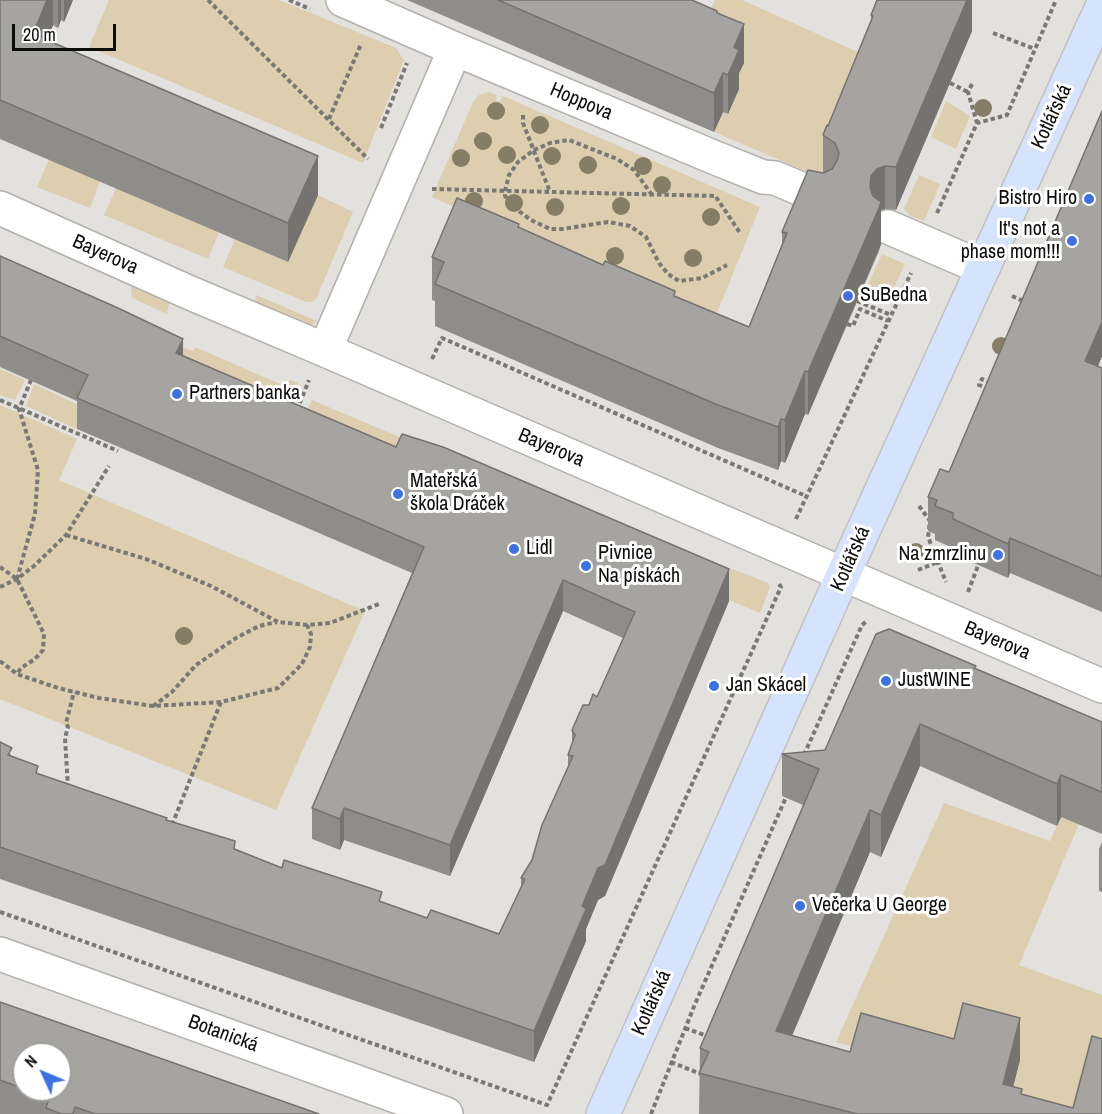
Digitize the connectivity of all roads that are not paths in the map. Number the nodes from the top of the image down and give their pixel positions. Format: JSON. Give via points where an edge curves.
{"nodes":[{"id":1,"x":330,"y":6,"type":"edge"},
{"id":2,"x":1102,"y":7,"type":"edge"},
{"id":3,"x":455,"y":49,"type":"junction"},
{"id":4,"x":820,"y":197,"type":"edge"},
{"id":5,"x":0,"y":208,"type":"edge"},
{"id":6,"x":888,"y":227,"type":"dead end"},
{"id":7,"x":983,"y":268,"type":"junction"},
{"id":8,"x":325,"y":350,"type":"junction"},
{"id":9,"x":843,"y":575,"type":"junction"},
{"id":10,"x":1102,"y":686,"type":"edge"},
{"id":11,"x":0,"y":954,"type":"edge"},
{"id":12,"x":446,"y":1114,"type":"edge"},
{"id":13,"x":603,"y":1114,"type":"edge"}],
"edges":[{"from":1,"to":3,"type":"street","name":"Hoppova"},
{"from":2,"to":7,"type":"main road","name":"Kotlářská"},
{"from":3,"to":4,"type":"street","name":"Hoppova"},
{"from":3,"to":8,"type":"street"},
{"from":5,"to":8,"type":"street","name":"Bayerova"},
{"from":6,"to":7,"type":"street"},
{"from":7,"to":9,"type":"main road","name":"Kotlářská"},
{"from":8,"to":9,"type":"street","name":"Bayerova"},
{"from":9,"to":10,"type":"street","name":"Bayerova"},
{"from":9,"to":13,"type":"main road","name":"Kotlářská"},
{"from":11,"to":12,"type":"street","name":"Botanická"}]}
